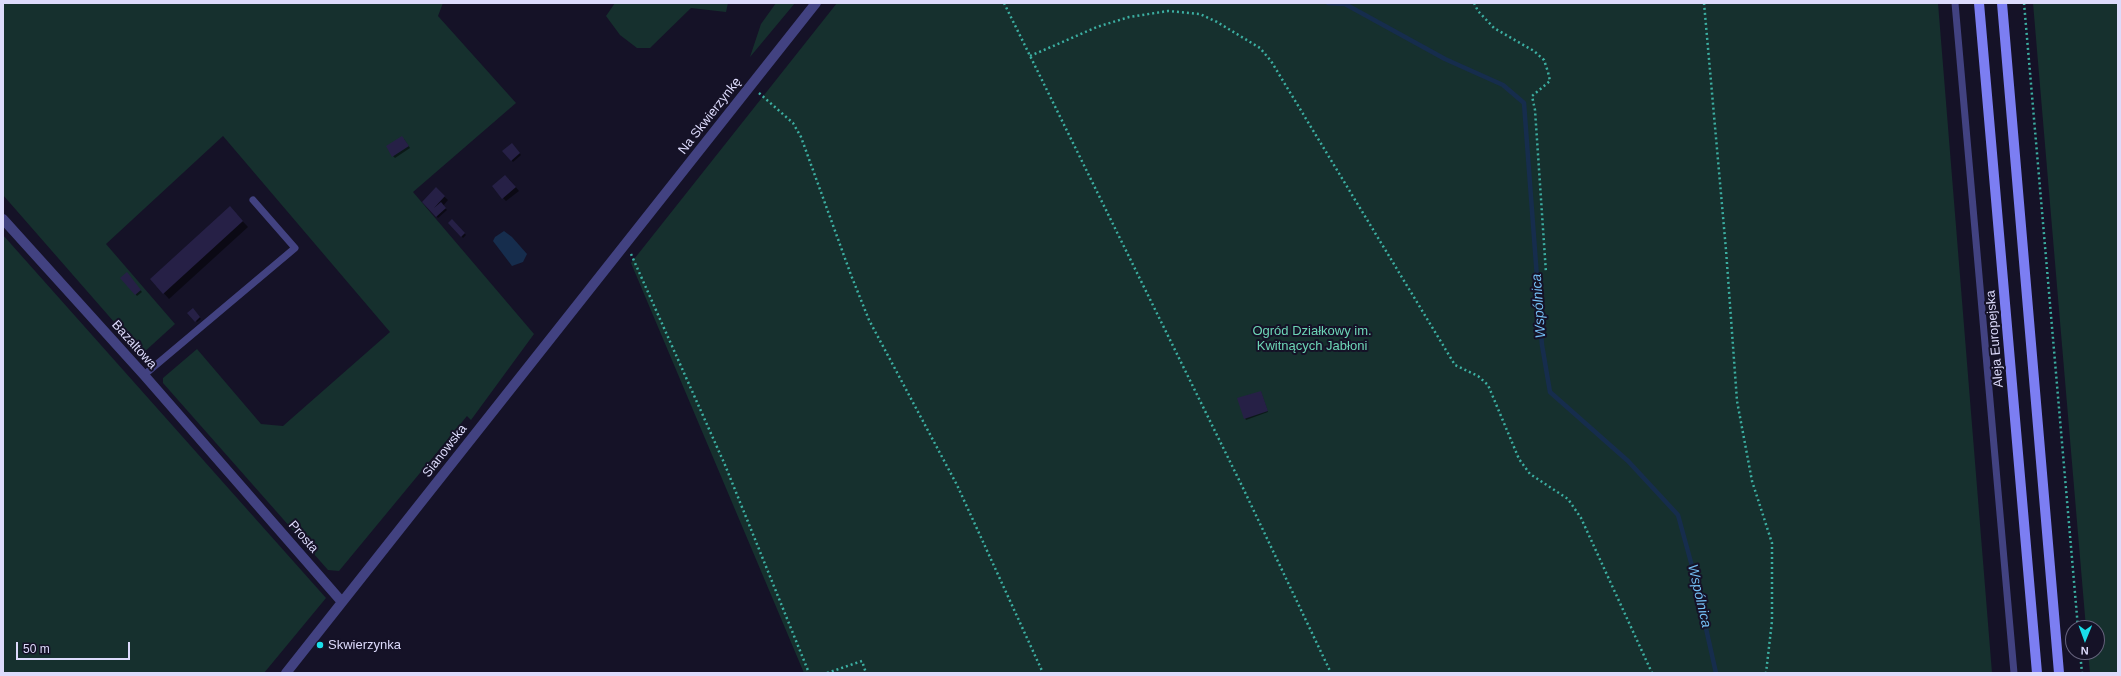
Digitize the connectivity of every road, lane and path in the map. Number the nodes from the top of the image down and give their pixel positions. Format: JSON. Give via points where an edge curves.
{"nodes":[{"id":1,"x":816,"y":3,"type":"edge"},
{"id":2,"x":1004,"y":3,"type":"edge"},
{"id":3,"x":1474,"y":3,"type":"edge"},
{"id":4,"x":1704,"y":3,"type":"edge"},
{"id":5,"x":1955,"y":3,"type":"edge"},
{"id":6,"x":1979,"y":3,"type":"edge"},
{"id":7,"x":2002,"y":3,"type":"edge"},
{"id":8,"x":2024,"y":3,"type":"edge"},
{"id":9,"x":1030,"y":56,"type":"junction"},
{"id":10,"x":750,"y":86,"type":"junction"},
{"id":11,"x":253,"y":200,"type":"dead end"},
{"id":12,"x":3,"y":219,"type":"edge"},
{"id":13,"x":625,"y":245,"type":"junction"},
{"id":14,"x":1546,"y":273,"type":"dead end"},
{"id":15,"x":144,"y":375,"type":"junction"},
{"id":16,"x":245,"y":490,"type":"joint"},
{"id":17,"x":342,"y":602,"type":"junction"},
{"id":18,"x":2077,"y":620,"type":"edge"},
{"id":19,"x":2081,"y":660,"type":"edge"},
{"id":20,"x":286,"y":673,"type":"edge"},
{"id":21,"x":809,"y":673,"type":"edge"},
{"id":22,"x":827,"y":673,"type":"edge"},
{"id":23,"x":866,"y":673,"type":"edge"},
{"id":24,"x":1043,"y":673,"type":"edge"},
{"id":25,"x":1331,"y":673,"type":"edge"},
{"id":26,"x":1652,"y":673,"type":"edge"},
{"id":27,"x":1766,"y":673,"type":"edge"},
{"id":28,"x":2014,"y":673,"type":"edge"},
{"id":29,"x":2037,"y":673,"type":"edge"},
{"id":30,"x":2060,"y":673,"type":"edge"},
{"id":31,"x":2082,"y":673,"type":"edge"}],
"edges":[{"from":1,"to":10,"type":"street","name":"Na Skwierzynkę"},
{"from":2,"to":9,"type":"path"},
{"from":3,"to":14,"type":"path","via":[[1494,28],[1534,51],[1544,60],[1548,72],[1550,81],[1532,96]]},
{"from":4,"to":27,"type":"path","via":[[1737,401],[1752,481],[1772,543],[1772,621]]},
{"from":5,"to":28,"type":"lane"},
{"from":6,"to":29,"type":"main road","name":"Aleja Europejska"},
{"from":7,"to":30,"type":"main road"},
{"from":8,"to":18,"type":"path"},
{"from":9,"to":25,"type":"path","via":[[1243,488]]},
{"from":9,"to":26,"type":"path","via":[[1129,16],[1168,11],[1200,14],[1260,48],[1271,61],[1456,365],[1478,376],[1488,385],[1519,459],[1530,474],[1568,499],[1581,518]]},
{"from":10,"to":13,"type":"street","name":"Na Skwierzynkę"},
{"from":10,"to":24,"type":"path","via":[[793,123],[801,137],[869,320],[957,485]]},
{"from":11,"to":15,"type":"lane","via":[[295,248]]},
{"from":12,"to":15,"type":"street","name":"Bazaltowa"},
{"from":13,"to":17,"type":"street","name":"Sianowska"},
{"from":13,"to":21,"type":"path","via":[[635,258],[722,458]]},
{"from":15,"to":16,"type":"street","name":"Bazaltowa"},
{"from":16,"to":17,"type":"street","name":"Prosta"},
{"from":17,"to":20,"type":"street","name":"Sianowska"},
{"from":19,"to":31,"type":"path"},
{"from":22,"to":23,"type":"path","via":[[862,660]]}]}
